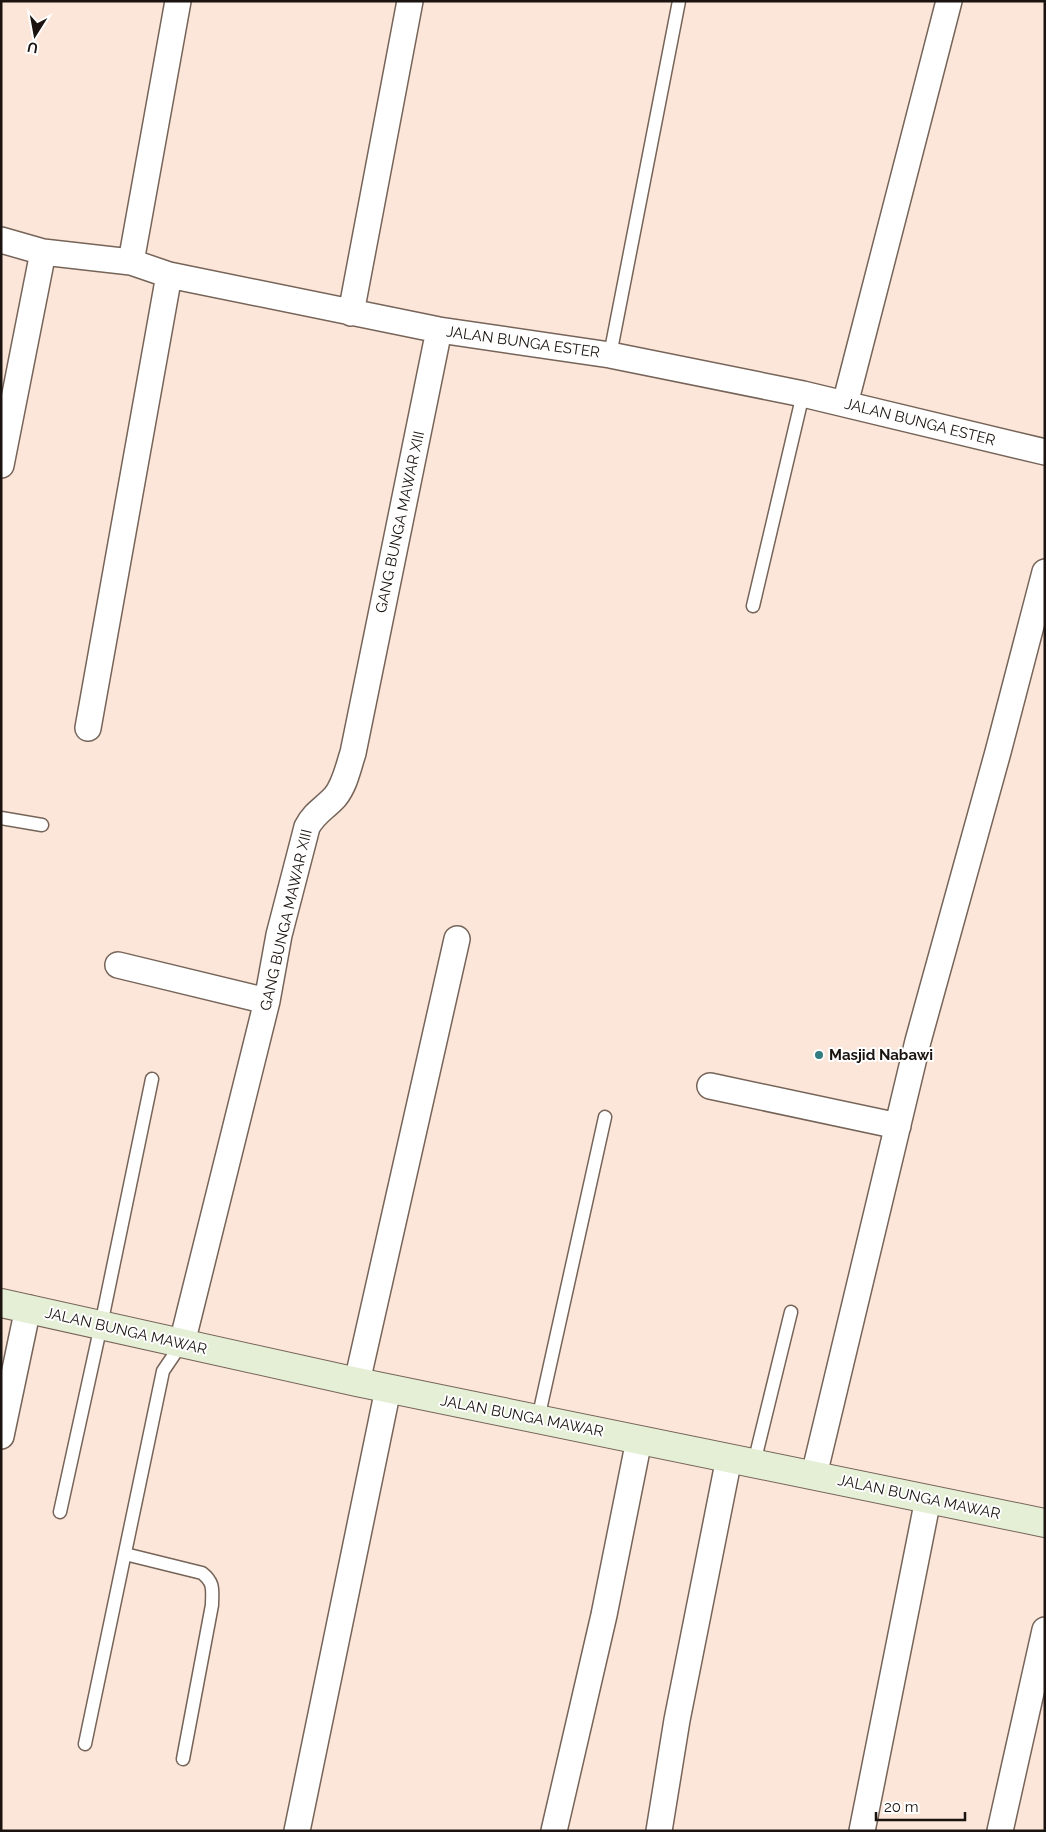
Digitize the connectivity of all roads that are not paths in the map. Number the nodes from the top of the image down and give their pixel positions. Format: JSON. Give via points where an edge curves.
{"nodes":[{"id":1,"x":178,"y":1,"type":"edge"},
{"id":2,"x":410,"y":1,"type":"edge"},
{"id":3,"x":679,"y":1,"type":"edge"},
{"id":4,"x":950,"y":1,"type":"edge"},
{"id":5,"x":1,"y":240,"type":"edge"},
{"id":6,"x":44,"y":252,"type":"junction"},
{"id":7,"x":132,"y":262,"type":"junction"},
{"id":8,"x":169,"y":275,"type":"junction"},
{"id":9,"x":351,"y":313,"type":"junction"},
{"id":10,"x":440,"y":330,"type":"junction"},
{"id":11,"x":610,"y":355,"type":"junction"},
{"id":12,"x":803,"y":394,"type":"junction"},
{"id":13,"x":845,"y":404,"type":"junction"},
{"id":14,"x":1045,"y":452,"type":"edge"},
{"id":15,"x":1,"y":464,"type":"edge"},
{"id":16,"x":1045,"y":572,"type":"edge"},
{"id":17,"x":752,"y":606,"type":"dead end"},
{"id":18,"x":88,"y":728,"type":"dead end"},
{"id":19,"x":1,"y":818,"type":"edge"},
{"id":20,"x":42,"y":825,"type":"dead end"},
{"id":21,"x":457,"y":939,"type":"dead end"},
{"id":22,"x":118,"y":965,"type":"dead end"},
{"id":23,"x":267,"y":1001,"type":"junction"},
{"id":24,"x":152,"y":1079,"type":"dead end"},
{"id":25,"x":710,"y":1086,"type":"dead end"},
{"id":26,"x":605,"y":1117,"type":"dead end"},
{"id":27,"x":898,"y":1126,"type":"junction"},
{"id":28,"x":1,"y":1303,"type":"edge"},
{"id":29,"x":28,"y":1308,"type":"junction"},
{"id":30,"x":792,"y":1312,"type":"dead end"},
{"id":31,"x":101,"y":1325,"type":"junction"},
{"id":32,"x":182,"y":1344,"type":"junction"},
{"id":33,"x":357,"y":1382,"type":"junction"},
{"id":34,"x":388,"y":1389,"type":"junction"},
{"id":35,"x":538,"y":1419,"type":"junction"},
{"id":36,"x":1,"y":1436,"type":"edge"},
{"id":37,"x":638,"y":1440,"type":"junction"},
{"id":38,"x":742,"y":1461,"type":"junction"},
{"id":39,"x":814,"y":1475,"type":"junction"},
{"id":40,"x":928,"y":1499,"type":"junction"},
{"id":41,"x":60,"y":1512,"type":"dead end"},
{"id":42,"x":1045,"y":1523,"type":"edge"},
{"id":43,"x":125,"y":1554,"type":"junction"},
{"id":44,"x":1045,"y":1630,"type":"edge"},
{"id":45,"x":85,"y":1744,"type":"dead end"},
{"id":46,"x":183,"y":1760,"type":"dead end"},
{"id":47,"x":297,"y":1831,"type":"edge"},
{"id":48,"x":554,"y":1831,"type":"edge"},
{"id":49,"x":659,"y":1831,"type":"edge"},
{"id":50,"x":862,"y":1831,"type":"edge"},
{"id":51,"x":1000,"y":1831,"type":"edge"}],
"edges":[{"from":1,"to":7,"type":"street"},
{"from":2,"to":9,"type":"street"},
{"from":3,"to":11,"type":"lane"},
{"from":4,"to":13,"type":"street"},
{"from":5,"to":6,"type":"street","name":"JALAN BUNGA ESTER"},
{"from":6,"to":7,"type":"street","name":"JALAN BUNGA ESTER"},
{"from":6,"to":15,"type":"street"},
{"from":7,"to":8,"type":"street","name":"JALAN BUNGA ESTER"},
{"from":8,"to":9,"type":"street","name":"JALAN BUNGA ESTER"},
{"from":8,"to":18,"type":"street"},
{"from":9,"to":10,"type":"street","name":"JALAN BUNGA ESTER"},
{"from":10,"to":11,"type":"street","name":"JALAN BUNGA ESTER"},
{"from":10,"to":23,"type":"street","name":"GANG BUNGA MAWAR XIII","via":[[353,753],[340,790],[312,817],[307,827],[279,935]]},
{"from":11,"to":12,"type":"street","name":"JALAN BUNGA ESTER"},
{"from":12,"to":13,"type":"street","name":"JALAN BUNGA ESTER"},
{"from":12,"to":17,"type":"lane"},
{"from":13,"to":14,"type":"street","name":"JALAN BUNGA ESTER"},
{"from":16,"to":27,"type":"street"},
{"from":19,"to":20,"type":"lane"},
{"from":21,"to":33,"type":"street"},
{"from":22,"to":23,"type":"street"},
{"from":23,"to":32,"type":"street","name":"GANG BUNGA MAWAR XIII"},
{"from":24,"to":31,"type":"lane"},
{"from":25,"to":27,"type":"street"},
{"from":26,"to":35,"type":"lane"},
{"from":27,"to":39,"type":"street"},
{"from":28,"to":29,"type":"street","name":"JALAN BUNGA MAWAR"},
{"from":29,"to":31,"type":"street","name":"JALAN BUNGA MAWAR"},
{"from":29,"to":36,"type":"street"},
{"from":30,"to":38,"type":"lane"},
{"from":31,"to":32,"type":"street","name":"JALAN BUNGA MAWAR"},
{"from":31,"to":41,"type":"lane"},
{"from":32,"to":33,"type":"street","name":"JALAN BUNGA MAWAR"},
{"from":32,"to":43,"type":"lane","via":[[163,1371]]},
{"from":33,"to":34,"type":"street","name":"JALAN BUNGA MAWAR"},
{"from":34,"to":35,"type":"street","name":"JALAN BUNGA MAWAR"},
{"from":34,"to":47,"type":"street"},
{"from":35,"to":37,"type":"street","name":"JALAN BUNGA MAWAR"},
{"from":37,"to":38,"type":"street","name":"JALAN BUNGA MAWAR"},
{"from":37,"to":48,"type":"street","via":[[604,1615]]},
{"from":38,"to":39,"type":"street","name":"JALAN BUNGA MAWAR"},
{"from":38,"to":49,"type":"street","via":[[677,1720]]},
{"from":39,"to":40,"type":"street","name":"JALAN BUNGA MAWAR"},
{"from":40,"to":42,"type":"street","name":"JALAN BUNGA MAWAR"},
{"from":40,"to":50,"type":"street"},
{"from":43,"to":45,"type":"lane"},
{"from":43,"to":46,"type":"lane","via":[[202,1574],[210,1579],[213,1587]]},
{"from":44,"to":51,"type":"street"}]}
